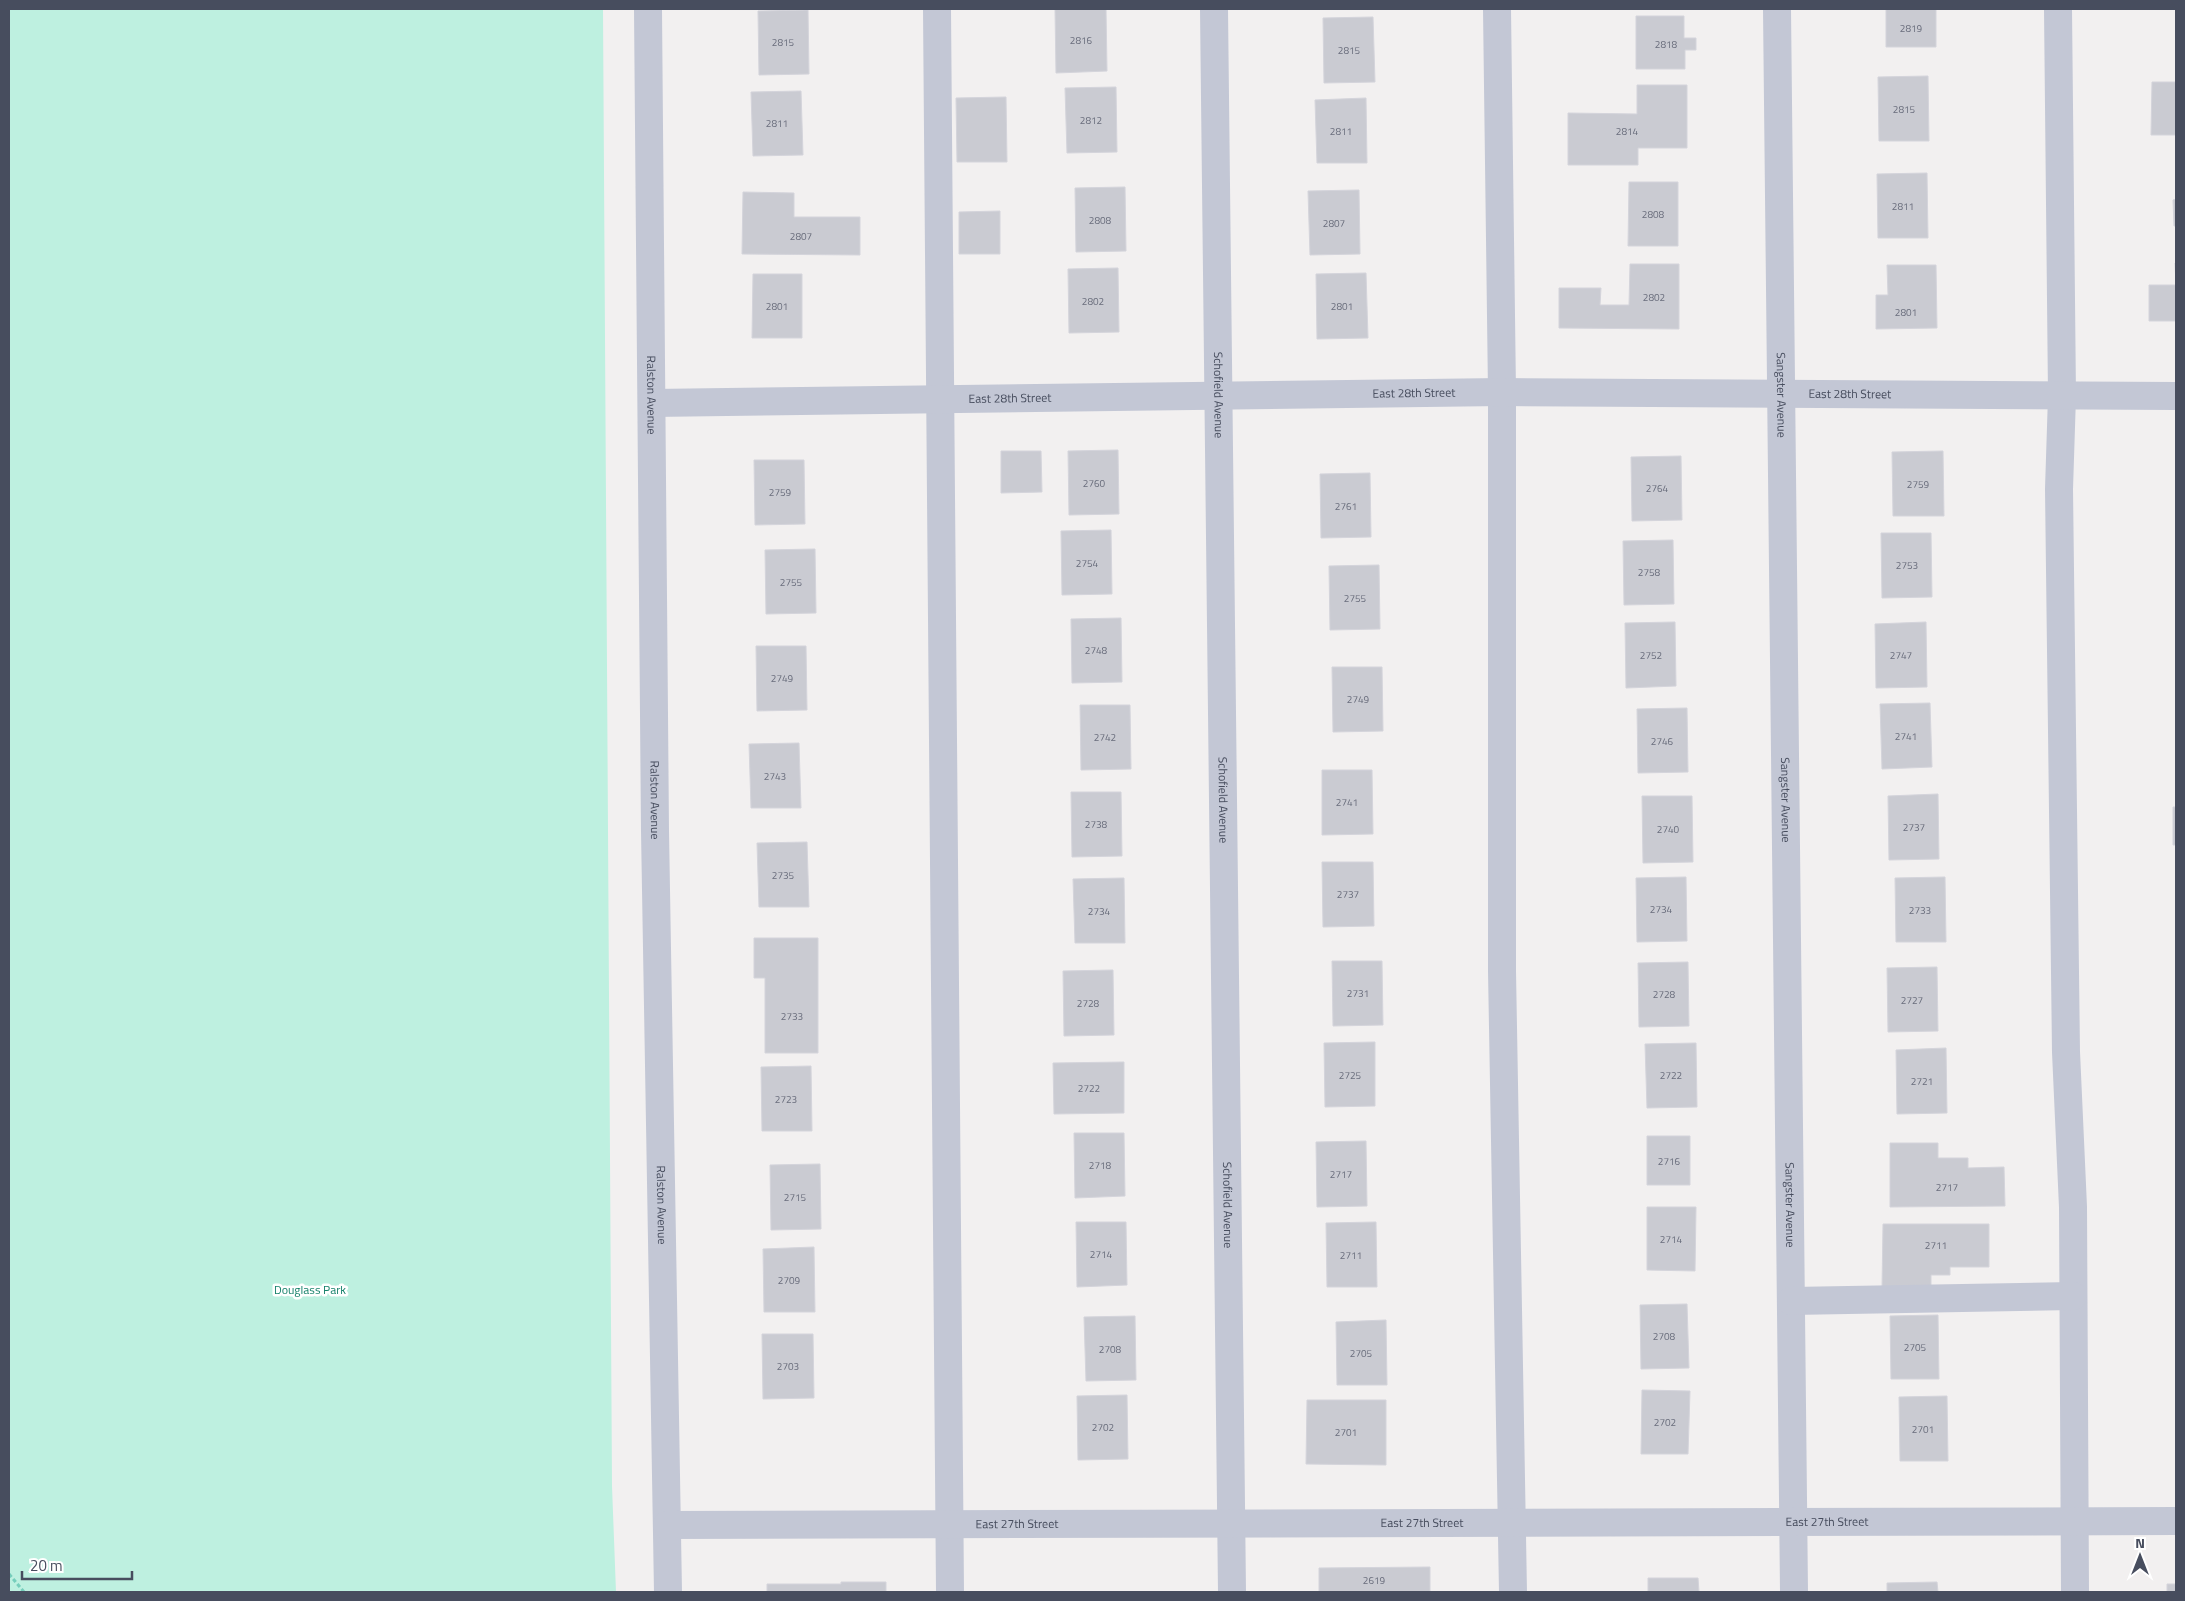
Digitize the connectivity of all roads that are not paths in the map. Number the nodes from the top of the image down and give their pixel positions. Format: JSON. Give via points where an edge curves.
{"nodes":[{"id":1,"x":648,"y":9,"type":"edge"},
{"id":2,"x":937,"y":9,"type":"edge"},
{"id":3,"x":1214,"y":9,"type":"edge"},
{"id":4,"x":1497,"y":9,"type":"edge"},
{"id":5,"x":1777,"y":9,"type":"edge"},
{"id":6,"x":2058,"y":9,"type":"edge"},
{"id":7,"x":1502,"y":392,"type":"junction"},
{"id":8,"x":1781,"y":393,"type":"junction"},
{"id":9,"x":1217,"y":394,"type":"junction"},
{"id":10,"x":2062,"y":396,"type":"junction"},
{"id":11,"x":2176,"y":396,"type":"edge"},
{"id":12,"x":942,"y":401,"type":"junction"},
{"id":13,"x":652,"y":403,"type":"junction"},
{"id":14,"x":2073,"y":1296,"type":"junction"},
{"id":15,"x":1791,"y":1301,"type":"junction"},
{"id":16,"x":2176,"y":1520,"type":"edge"},
{"id":17,"x":2073,"y":1521,"type":"junction"},
{"id":18,"x":1232,"y":1522,"type":"junction"},
{"id":19,"x":1513,"y":1522,"type":"junction"},
{"id":20,"x":1794,"y":1522,"type":"junction"},
{"id":21,"x":949,"y":1524,"type":"junction"},
{"id":22,"x":667,"y":1525,"type":"junction"},
{"id":23,"x":668,"y":1592,"type":"edge"},
{"id":24,"x":950,"y":1592,"type":"edge"},
{"id":25,"x":1232,"y":1592,"type":"edge"},
{"id":26,"x":1513,"y":1592,"type":"edge"},
{"id":27,"x":1794,"y":1592,"type":"edge"},
{"id":28,"x":2075,"y":1592,"type":"edge"}],
"edges":[{"from":1,"to":13,"type":"street","name":"Ralston Avenue"},
{"from":2,"to":12,"type":"street"},
{"from":3,"to":9,"type":"street","name":"Schofield Avenue"},
{"from":4,"to":7,"type":"street"},
{"from":5,"to":8,"type":"street","name":"Sangster Avenue"},
{"from":6,"to":10,"type":"street"},
{"from":7,"to":8,"type":"street","name":"East 28th Street"},
{"from":7,"to":9,"type":"street","name":"East 28th Street"},
{"from":7,"to":19,"type":"street","via":[[1502,971]]},
{"from":8,"to":10,"type":"street","name":"East 28th Street"},
{"from":8,"to":15,"type":"street","name":"Sangster Avenue"},
{"from":9,"to":12,"type":"street","name":"East 28th Street"},
{"from":9,"to":18,"type":"street","name":"Schofield Avenue"},
{"from":10,"to":11,"type":"street","name":"East 28th Street"},
{"from":10,"to":14,"type":"street","via":[[2059,489],[2066,1052],[2073,1207]]},
{"from":12,"to":13,"type":"street","name":"East 28th Street"},
{"from":12,"to":21,"type":"street"},
{"from":13,"to":22,"type":"street","name":"Ralston Avenue"},
{"from":14,"to":15,"type":"street"},
{"from":14,"to":17,"type":"street"},
{"from":15,"to":20,"type":"street","name":"Sangster Avenue"},
{"from":16,"to":17,"type":"street","name":"East 27th Street"},
{"from":17,"to":20,"type":"street","name":"East 27th Street"},
{"from":17,"to":28,"type":"street"},
{"from":18,"to":19,"type":"street","name":"East 27th Street"},
{"from":18,"to":21,"type":"street","name":"East 27th Street"},
{"from":18,"to":25,"type":"street","name":"Schofield Avenue"},
{"from":19,"to":20,"type":"street","name":"East 27th Street"},
{"from":19,"to":26,"type":"street"},
{"from":20,"to":27,"type":"street","name":"Sangster Avenue"},
{"from":21,"to":22,"type":"street","name":"East 27th Street"},
{"from":21,"to":24,"type":"street"},
{"from":22,"to":23,"type":"street","name":"Ralston Avenue"}]}
